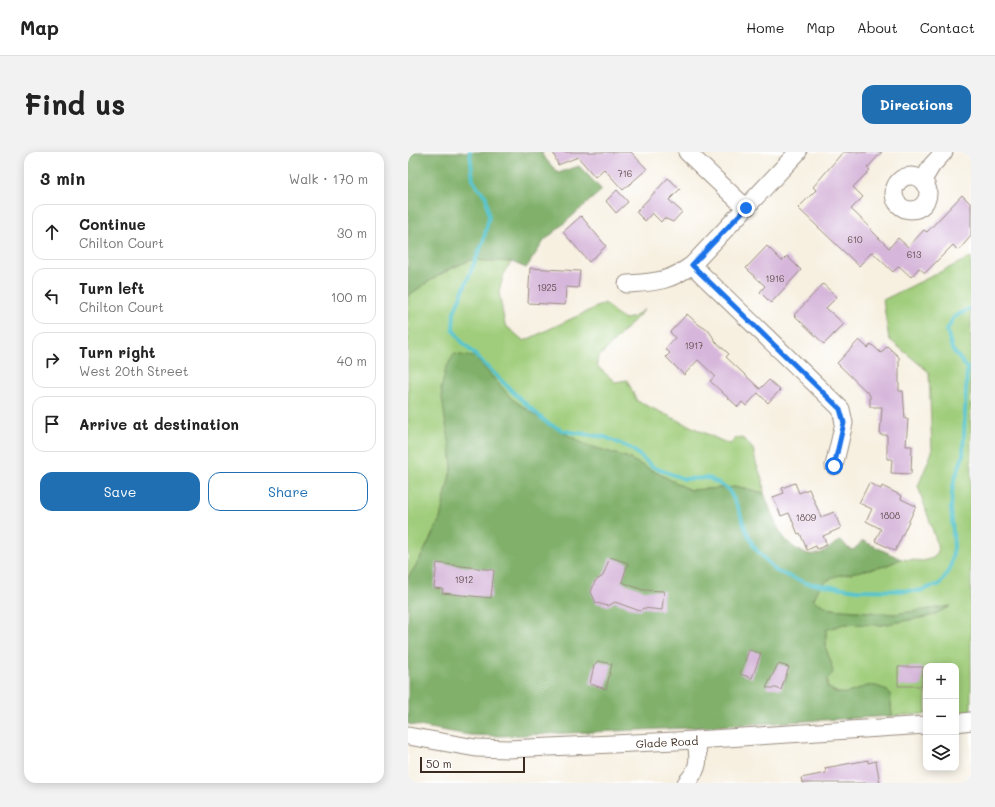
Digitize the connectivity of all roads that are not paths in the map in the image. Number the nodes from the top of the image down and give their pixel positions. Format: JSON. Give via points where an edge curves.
{"nodes":[{"id":1,"x":687,"y":152,"type":"edge"},
{"id":2,"x":798,"y":152,"type":"edge"},
{"id":3,"x":944,"y":152,"type":"edge"},
{"id":4,"x":923,"y":180,"type":"dead end"},
{"id":5,"x":746,"y":208,"type":"junction"},
{"id":6,"x":686,"y":269,"type":"junction"},
{"id":7,"x":627,"y":284,"type":"dead end"},
{"id":8,"x":834,"y":466,"type":"dead end"},
{"id":9,"x":971,"y":721,"type":"edge"},
{"id":10,"x":959,"y":723,"type":"edge"},
{"id":11,"x":923,"y":725,"type":"edge"},
{"id":12,"x":408,"y":736,"type":"edge"},
{"id":13,"x":696,"y":740,"type":"junction"},
{"id":14,"x":686,"y":783,"type":"edge"}],
"edges":[{"from":1,"to":5,"type":"street"},
{"from":2,"to":5,"type":"street"},
{"from":3,"to":4,"type":"street"},
{"from":5,"to":6,"type":"street"},
{"from":6,"to":7,"type":"street","via":[[671,278]]},
{"from":6,"to":8,"type":"street","via":[[840,409],[844,423]]},
{"from":9,"to":10,"type":"street"},
{"from":11,"to":13,"type":"street","name":"Glade Road"},
{"from":12,"to":13,"type":"street","name":"Glade Road","via":[[476,748],[508,749]]},
{"from":13,"to":14,"type":"street","via":[[697,768]]}]}
